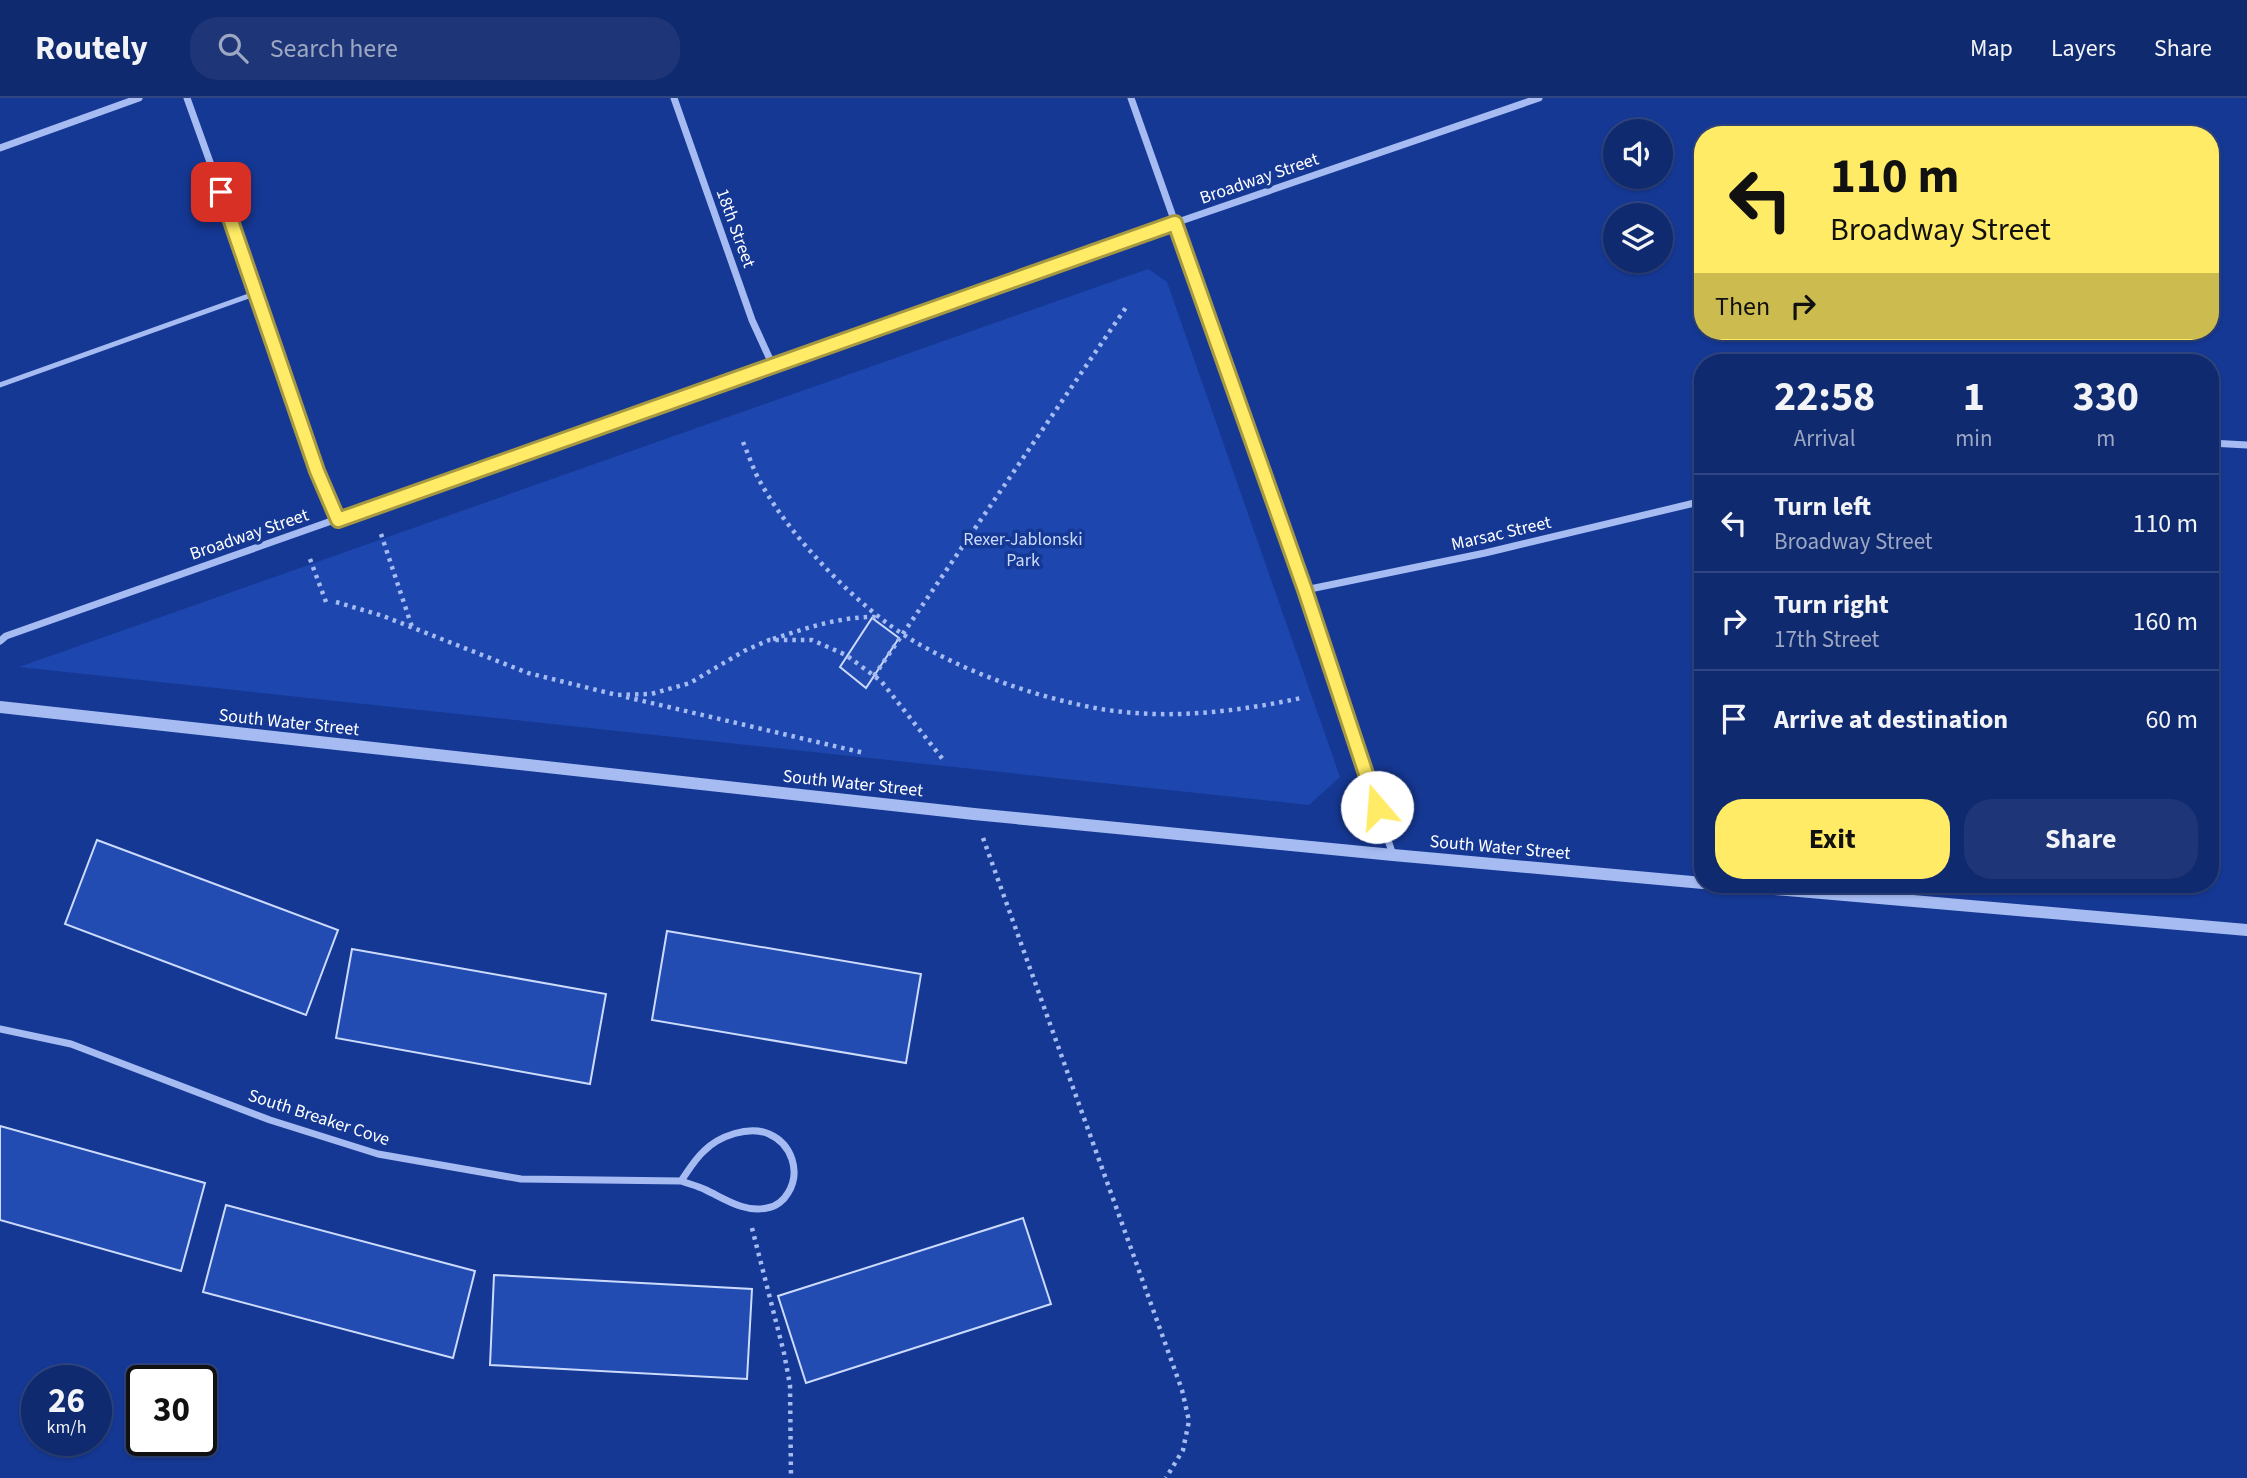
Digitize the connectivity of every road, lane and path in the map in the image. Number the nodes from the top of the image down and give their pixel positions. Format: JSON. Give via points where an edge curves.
{"nodes":[{"id":1,"x":139,"y":98,"type":"edge"},
{"id":2,"x":187,"y":98,"type":"edge"},
{"id":3,"x":674,"y":98,"type":"edge"},
{"id":4,"x":1131,"y":98,"type":"edge"},
{"id":5,"x":1539,"y":98,"type":"edge"},
{"id":6,"x":0,"y":148,"type":"edge"},
{"id":7,"x":1175,"y":223,"type":"junction"},
{"id":8,"x":257,"y":293,"type":"junction"},
{"id":9,"x":1127,"y":306,"type":"dead end"},
{"id":10,"x":773,"y":366,"type":"junction"},
{"id":11,"x":0,"y":385,"type":"edge"},
{"id":12,"x":743,"y":442,"type":"dead end"},
{"id":13,"x":2219,"y":443,"type":"edge"},
{"id":14,"x":2247,"y":445,"type":"edge"},
{"id":15,"x":1694,"y":503,"type":"edge"},
{"id":16,"x":338,"y":520,"type":"junction"},
{"id":17,"x":381,"y":534,"type":"dead end"},
{"id":18,"x":310,"y":559,"type":"dead end"},
{"id":19,"x":1305,"y":590,"type":"junction"},
{"id":20,"x":326,"y":602,"type":"dead end"},
{"id":21,"x":336,"y":602,"type":"dead end"},
{"id":22,"x":881,"y":617,"type":"junction"},
{"id":23,"x":412,"y":627,"type":"junction"},
{"id":24,"x":904,"y":634,"type":"junction"},
{"id":25,"x":769,"y":640,"type":"junction"},
{"id":26,"x":0,"y":641,"type":"edge"},
{"id":27,"x":874,"y":676,"type":"junction"},
{"id":28,"x":617,"y":695,"type":"junction"},
{"id":29,"x":1301,"y":698,"type":"dead end"},
{"id":30,"x":0,"y":708,"type":"edge"},
{"id":31,"x":864,"y":753,"type":"dead end"},
{"id":32,"x":945,"y":762,"type":"dead end"},
{"id":33,"x":974,"y":814,"type":"junction"},
{"id":34,"x":1393,"y":855,"type":"junction"},
{"id":35,"x":1694,"y":882,"type":"edge"},
{"id":36,"x":1821,"y":893,"type":"edge"},
{"id":37,"x":2247,"y":930,"type":"edge"},
{"id":38,"x":0,"y":1029,"type":"edge"},
{"id":39,"x":681,"y":1181,"type":"junction"},
{"id":40,"x":747,"y":1209,"type":"junction"},
{"id":41,"x":790,"y":1478,"type":"edge"},
{"id":42,"x":1166,"y":1478,"type":"edge"}],
"edges":[{"from":1,"to":6,"type":"street"},
{"from":2,"to":8,"type":"street"},
{"from":3,"to":10,"type":"street","name":"18th Street","via":[[752,320]]},
{"from":4,"to":7,"type":"street"},
{"from":5,"to":7,"type":"street","name":"Broadway Street"},
{"from":7,"to":10,"type":"street","name":"Broadway Street"},
{"from":7,"to":19,"type":"street"},
{"from":8,"to":11,"type":"lane"},
{"from":8,"to":16,"type":"street"},
{"from":9,"to":24,"type":"path"},
{"from":10,"to":16,"type":"street","name":"Broadway Street"},
{"from":12,"to":22,"type":"path","via":[[762,485],[793,530],[824,566]]},
{"from":13,"to":14,"type":"street"},
{"from":15,"to":19,"type":"street","name":"Marsac Street"},
{"from":16,"to":26,"type":"street","name":"Broadway Street"},
{"from":17,"to":23,"type":"path"},
{"from":18,"to":20,"type":"path"},
{"from":19,"to":34,"type":"street"},
{"from":21,"to":23,"type":"path"},
{"from":22,"to":24,"type":"path"},
{"from":22,"to":25,"type":"path","via":[[829,621]]},
{"from":23,"to":28,"type":"path","via":[[528,673]]},
{"from":24,"to":27,"type":"path"},
{"from":24,"to":29,"type":"path","via":[[1021,689],[1102,709],[1211,713]]},
{"from":25,"to":27,"type":"path","via":[[812,640],[846,655]]},
{"from":25,"to":28,"type":"path","via":[[691,683],[651,694]]},
{"from":27,"to":32,"type":"path"},
{"from":28,"to":31,"type":"path"},
{"from":30,"to":33,"type":"street","name":"South Water Street"},
{"from":33,"to":34,"type":"street","name":"South Water Street"},
{"from":33,"to":42,"type":"path","via":[[1182,1391],[1189,1421],[1183,1450]]},
{"from":34,"to":35,"type":"street","name":"South Water Street"},
{"from":36,"to":37,"type":"street"},
{"from":38,"to":39,"type":"street","name":"South Breaker Cove","via":[[71,1044],[270,1120],[378,1154],[521,1179]]},
{"from":39,"to":40,"type":"street","name":"South Breaker Cove"},
{"from":39,"to":40,"type":"street","via":[[705,1150],[726,1136],[768,1133],[784,1145],[794,1163],[794,1183],[784,1200],[768,1209]]},
{"from":40,"to":41,"type":"path","via":[[790,1385]]}]}
